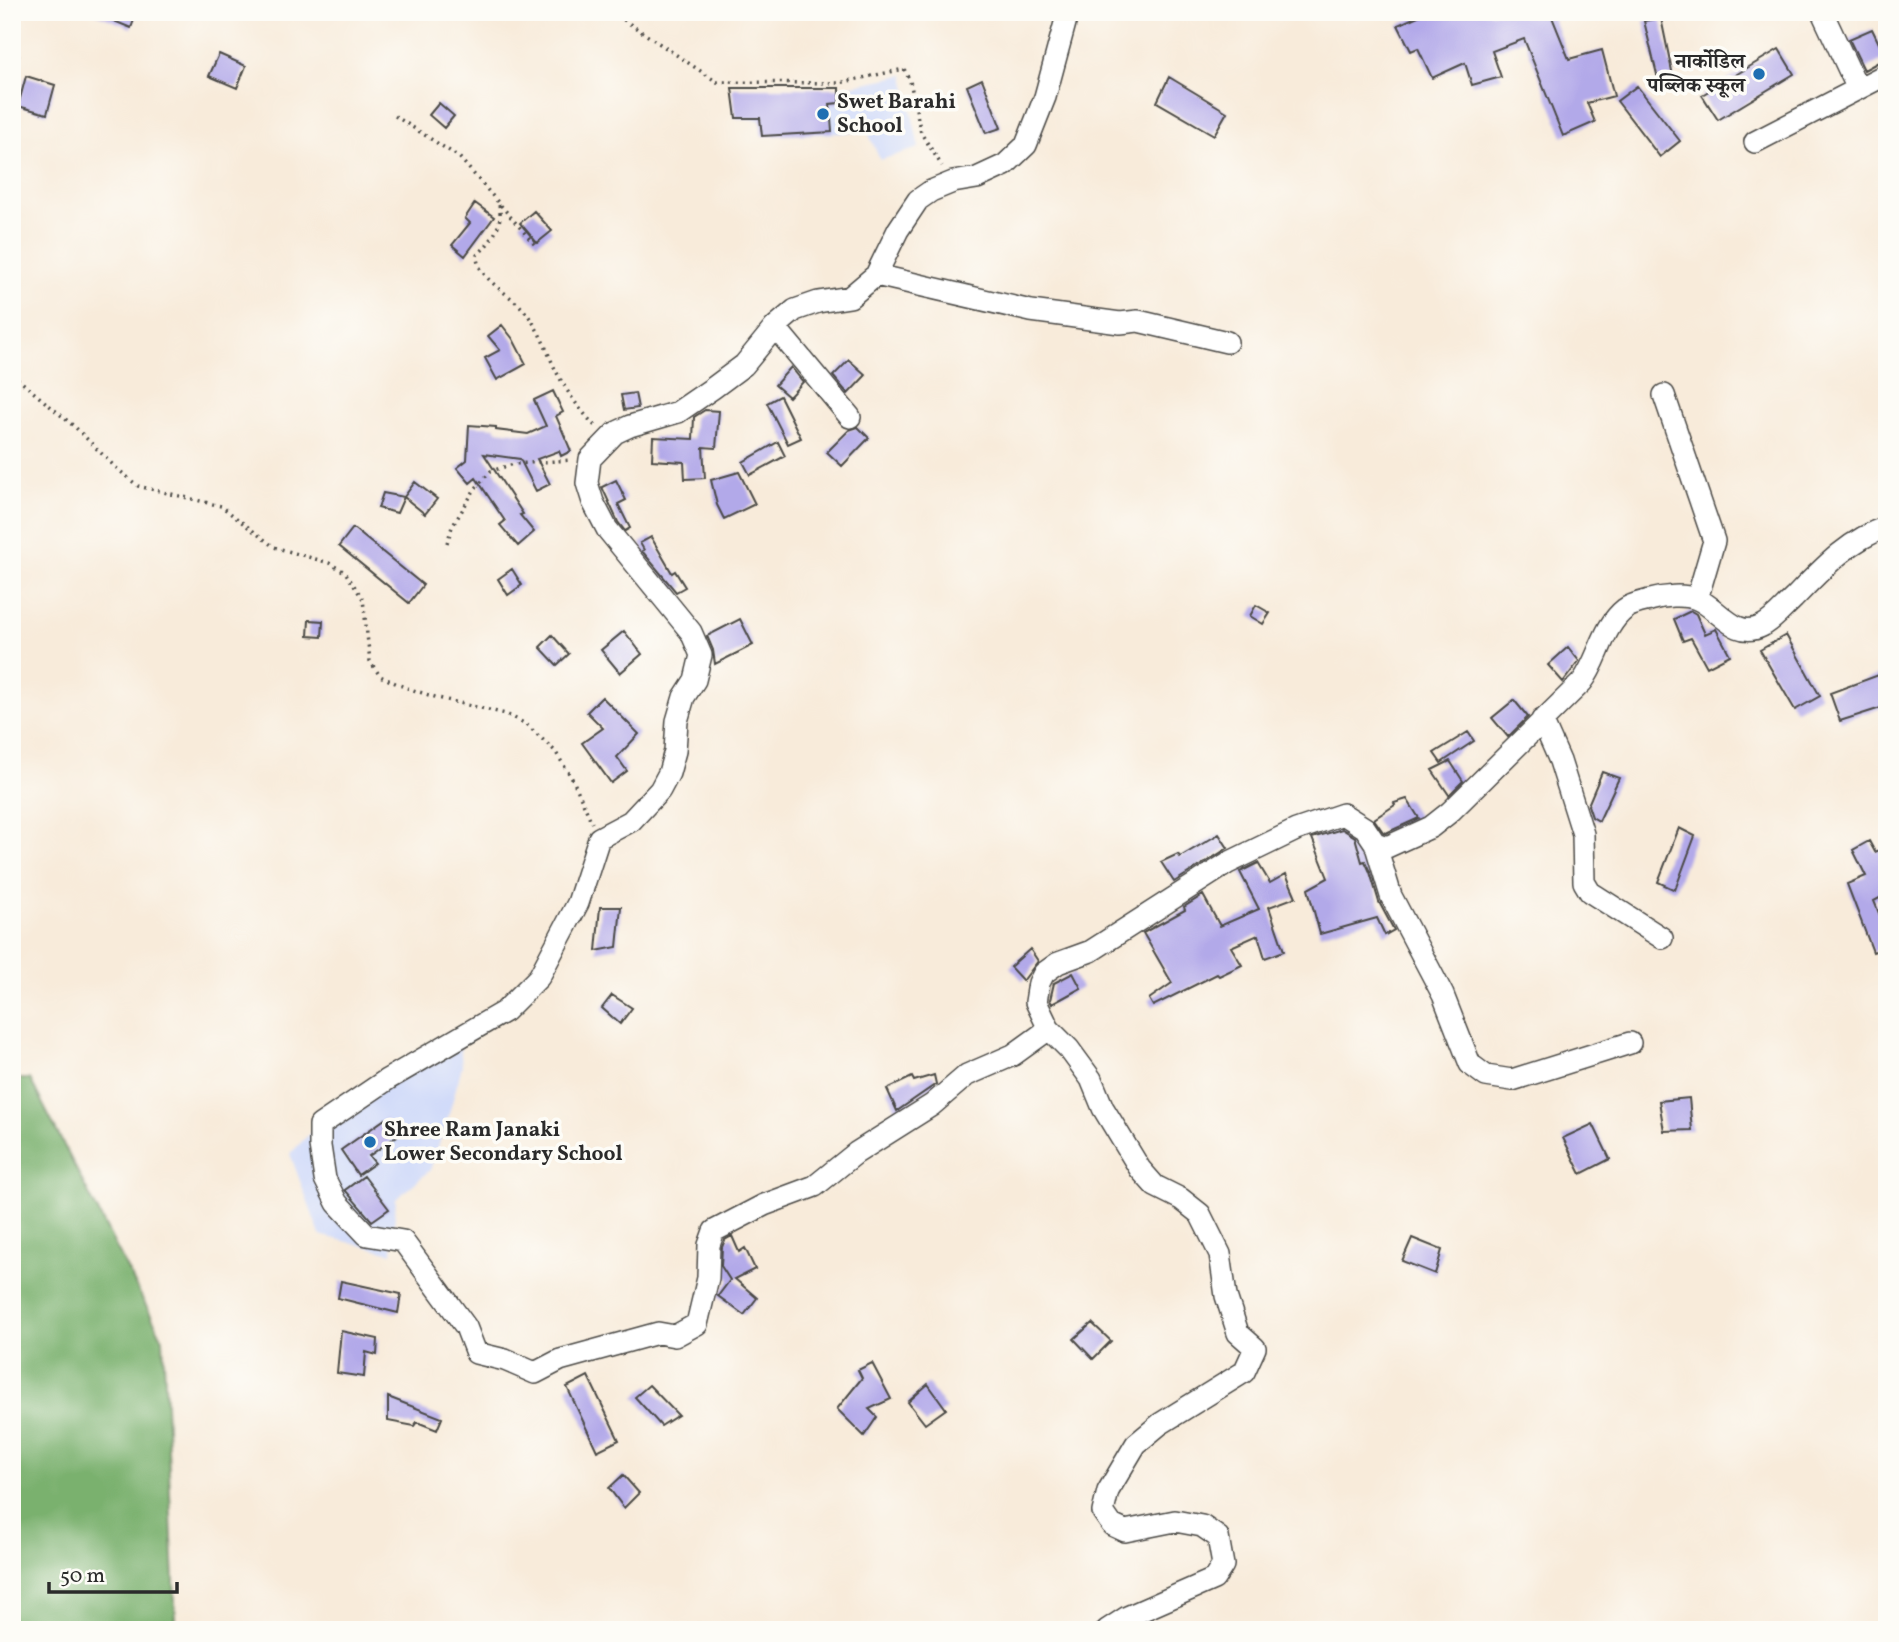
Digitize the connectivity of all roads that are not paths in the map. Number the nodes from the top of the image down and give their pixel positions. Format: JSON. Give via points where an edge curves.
{"nodes":[{"id":1,"x":1068,"y":12,"type":"edge"},
{"id":2,"x":1822,"y":12,"type":"edge"},
{"id":3,"x":1887,"y":74,"type":"edge"},
{"id":4,"x":1858,"y":89,"type":"junction"},
{"id":5,"x":1755,"y":142,"type":"dead end"},
{"id":6,"x":876,"y":275,"type":"junction"},
{"id":7,"x":775,"y":327,"type":"junction"},
{"id":8,"x":1227,"y":342,"type":"dead end"},
{"id":9,"x":1664,"y":395,"type":"dead end"},
{"id":10,"x":850,"y":418,"type":"dead end"},
{"id":11,"x":1887,"y":527,"type":"edge"},
{"id":12,"x":1696,"y":599,"type":"junction"},
{"id":13,"x":1542,"y":720,"type":"junction"},
{"id":14,"x":1375,"y":843,"type":"junction"},
{"id":15,"x":1662,"y":938,"type":"dead end"},
{"id":16,"x":1049,"y":1029,"type":"junction"},
{"id":17,"x":1630,"y":1043,"type":"dead end"},
{"id":18,"x":1107,"y":1630,"type":"edge"}],
"edges":[{"from":1,"to":6,"type":"street","via":[[1045,97],[1026,145],[1005,165],[930,191],[918,201]]},
{"from":2,"to":4,"type":"street"},
{"from":3,"to":4,"type":"street"},
{"from":4,"to":5,"type":"street"},
{"from":6,"to":7,"type":"street","via":[[850,297],[795,310]]},
{"from":6,"to":8,"type":"street","via":[[1031,311],[1120,323],[1138,321]]},
{"from":7,"to":10,"type":"street"},
{"from":7,"to":16,"type":"street","via":[[744,365],[713,388],[678,412],[615,433],[590,460],[587,483],[607,529],[691,632],[701,654],[677,721],[672,762],[660,790],[631,821],[599,838],[578,903],[539,977],[505,1012],[388,1079],[320,1125],[325,1179],[337,1202],[367,1235],[403,1241],[466,1327],[476,1353],[535,1373],[560,1360],[658,1333],[675,1336],[697,1324],[714,1231],[815,1186],[856,1153],[932,1105],[967,1075],[1013,1055]]},
{"from":9,"to":12,"type":"street","via":[[1714,541]]},
{"from":11,"to":12,"type":"street","via":[[1857,541],[1764,625],[1749,631]]},
{"from":12,"to":13,"type":"street","via":[[1661,597],[1626,608],[1613,622],[1591,670]]},
{"from":13,"to":14,"type":"street","via":[[1431,827],[1387,846]]},
{"from":13,"to":15,"type":"street","via":[[1583,834],[1584,882],[1590,892]]},
{"from":14,"to":16,"type":"street","via":[[1365,828],[1343,814],[1296,830],[1228,863],[1091,951],[1044,972],[1036,1002]]},
{"from":14,"to":17,"type":"street","via":[[1391,896],[1443,995],[1470,1064],[1478,1072],[1513,1080]]},
{"from":16,"to":18,"type":"street","via":[[1091,1079],[1140,1169],[1155,1186],[1200,1214],[1220,1254],[1238,1333],[1255,1348],[1244,1372],[1136,1444],[1108,1491],[1103,1512],[1112,1525],[1125,1531],[1175,1521],[1202,1526],[1218,1536],[1223,1566],[1214,1578]]}]}
